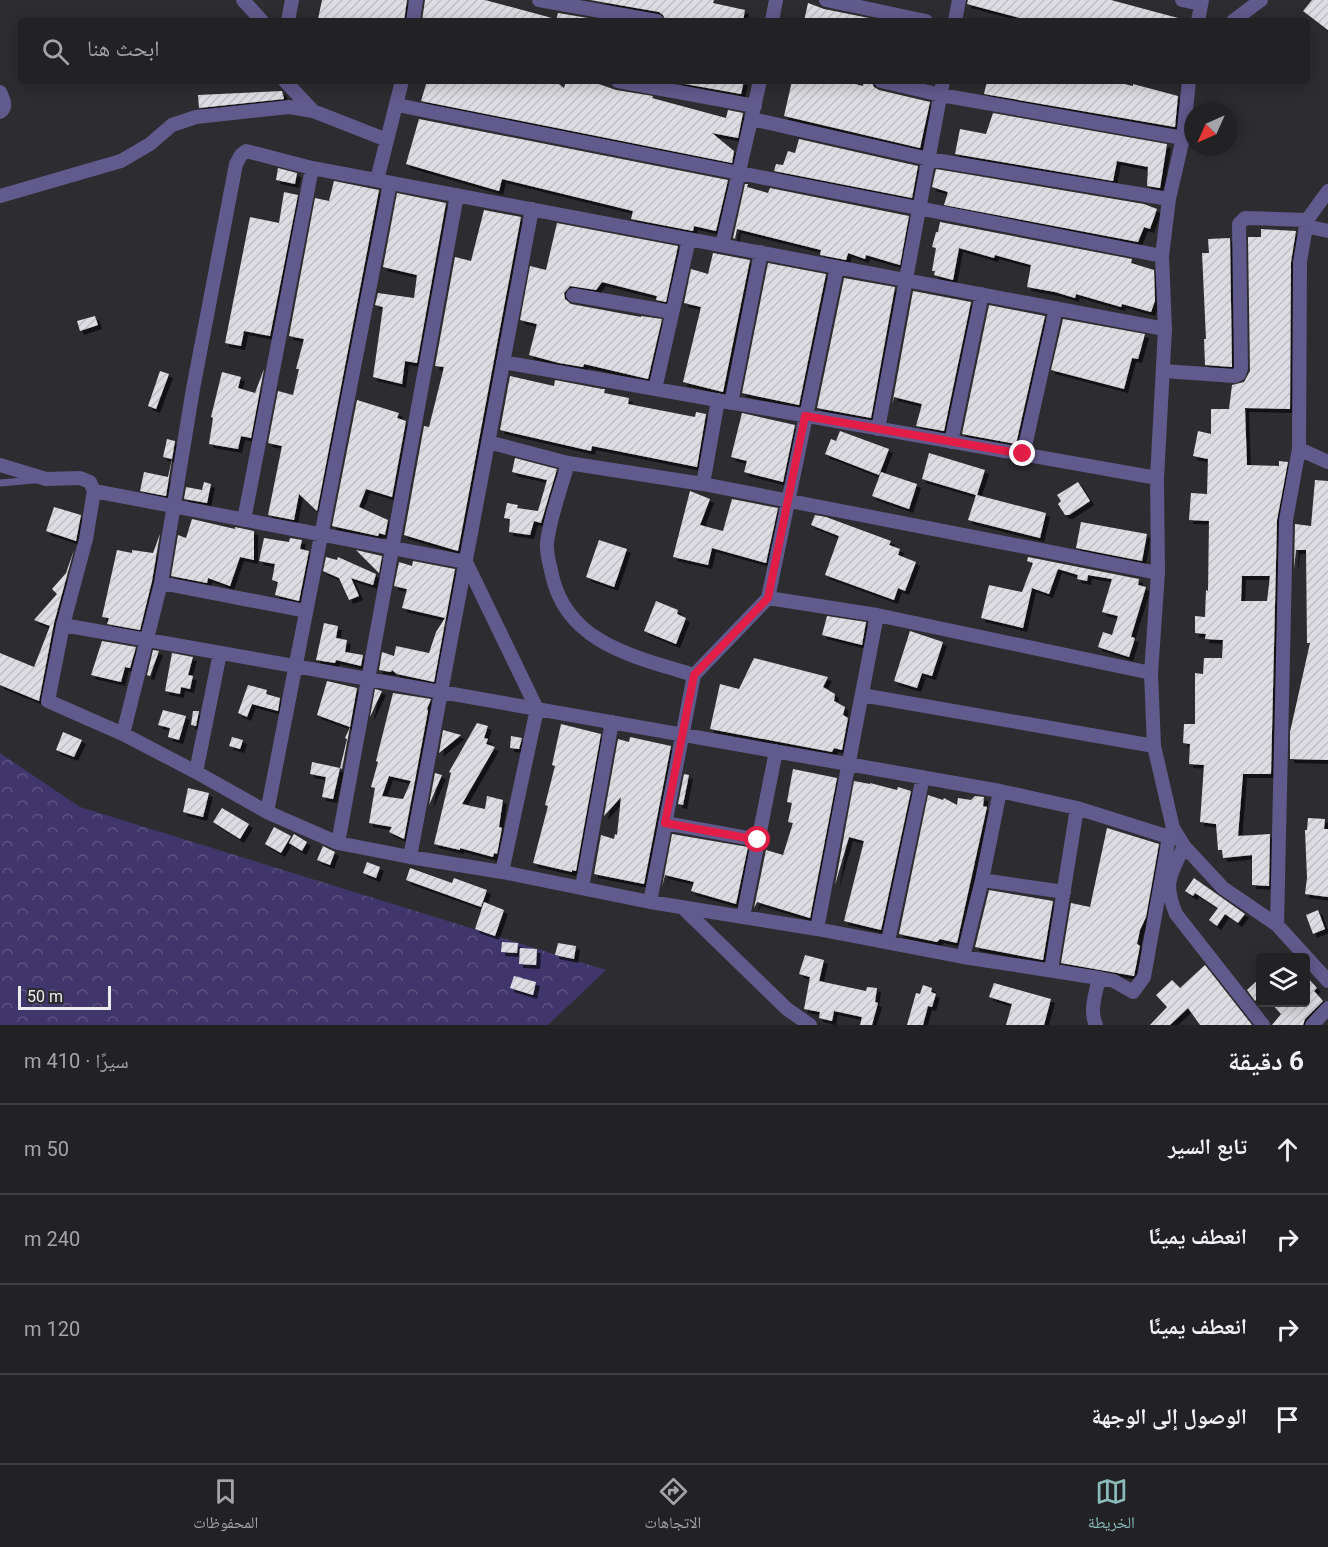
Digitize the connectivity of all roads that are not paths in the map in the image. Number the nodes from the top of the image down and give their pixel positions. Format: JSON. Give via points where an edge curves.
{"nodes":[{"id":1,"x":243,"y":0,"type":"edge"},
{"id":2,"x":292,"y":0,"type":"edge"},
{"id":3,"x":416,"y":0,"type":"edge"},
{"id":4,"x":539,"y":0,"type":"edge"},
{"id":5,"x":776,"y":0,"type":"edge"},
{"id":6,"x":826,"y":0,"type":"edge"},
{"id":7,"x":959,"y":0,"type":"edge"},
{"id":8,"x":1182,"y":0,"type":"edge"},
{"id":9,"x":1261,"y":0,"type":"edge"},
{"id":10,"x":1201,"y":2,"type":"edge"},
{"id":11,"x":259,"y":18,"type":"edge"},
{"id":12,"x":290,"y":18,"type":"edge"},
{"id":13,"x":413,"y":18,"type":"edge"},
{"id":14,"x":640,"y":18,"type":"edge"},
{"id":15,"x":773,"y":18,"type":"edge"},
{"id":16,"x":912,"y":18,"type":"edge"},
{"id":17,"x":956,"y":18,"type":"edge"},
{"id":18,"x":1198,"y":18,"type":"edge"},
{"id":19,"x":1237,"y":18,"type":"edge"},
{"id":20,"x":288,"y":84,"type":"edge"},
{"id":21,"x":401,"y":84,"type":"edge"},
{"id":22,"x":631,"y":84,"type":"edge"},
{"id":23,"x":759,"y":84,"type":"edge"},
{"id":24,"x":894,"y":84,"type":"edge"},
{"id":25,"x":943,"y":84,"type":"edge"},
{"id":26,"x":1189,"y":84,"type":"edge"},
{"id":27,"x":0,"y":92,"type":"edge"},
{"id":28,"x":941,"y":95,"type":"junction"},
{"id":29,"x":397,"y":105,"type":"junction"},
{"id":30,"x":313,"y":111,"type":"junction"},
{"id":31,"x":0,"y":112,"type":"edge"},
{"id":32,"x":754,"y":113,"type":"junction"},
{"id":33,"x":1183,"y":138,"type":"junction"},
{"id":34,"x":387,"y":140,"type":"junction"},
{"id":35,"x":929,"y":159,"type":"junction"},
{"id":36,"x":312,"y":168,"type":"junction"},
{"id":37,"x":739,"y":172,"type":"junction"},
{"id":38,"x":383,"y":181,"type":"junction"},
{"id":39,"x":1328,"y":191,"type":"edge"},
{"id":40,"x":457,"y":195,"type":"junction"},
{"id":41,"x":0,"y":196,"type":"edge"},
{"id":42,"x":1169,"y":199,"type":"junction"},
{"id":43,"x":532,"y":209,"type":"junction"},
{"id":44,"x":919,"y":210,"type":"junction"},
{"id":45,"x":1306,"y":223,"type":"junction"},
{"id":46,"x":1328,"y":231,"type":"edge"},
{"id":47,"x":689,"y":239,"type":"junction"},
{"id":48,"x":722,"y":245,"type":"junction"},
{"id":49,"x":761,"y":252,"type":"junction"},
{"id":50,"x":1162,"y":256,"type":"junction"},
{"id":51,"x":837,"y":267,"type":"junction"},
{"id":52,"x":906,"y":280,"type":"junction"},
{"id":53,"x":982,"y":294,"type":"junction"},
{"id":54,"x":573,"y":295,"type":"dead end"},
{"id":55,"x":1056,"y":308,"type":"junction"},
{"id":56,"x":672,"y":312,"type":"junction"},
{"id":57,"x":1165,"y":329,"type":"junction"},
{"id":58,"x":503,"y":362,"type":"junction"},
{"id":59,"x":1163,"y":371,"type":"junction"},
{"id":60,"x":656,"y":389,"type":"junction"},
{"id":61,"x":724,"y":402,"type":"junction"},
{"id":62,"x":805,"y":416,"type":"junction"},
{"id":63,"x":878,"y":429,"type":"junction"},
{"id":64,"x":488,"y":442,"type":"junction"},
{"id":65,"x":951,"y":442,"type":"junction"},
{"id":66,"x":1299,"y":448,"type":"junction"},
{"id":67,"x":1023,"y":454,"type":"junction"},
{"id":68,"x":1328,"y":462,"type":"edge"},
{"id":69,"x":568,"y":463,"type":"junction"},
{"id":70,"x":0,"y":465,"type":"edge"},
{"id":71,"x":1157,"y":478,"type":"junction"},
{"id":72,"x":46,"y":479,"type":"junction"},
{"id":73,"x":0,"y":483,"type":"edge"},
{"id":74,"x":703,"y":483,"type":"junction"},
{"id":75,"x":94,"y":491,"type":"junction"},
{"id":76,"x":788,"y":500,"type":"junction"},
{"id":77,"x":172,"y":506,"type":"junction"},
{"id":78,"x":244,"y":520,"type":"junction"},
{"id":79,"x":321,"y":534,"type":"junction"},
{"id":80,"x":392,"y":548,"type":"junction"},
{"id":81,"x":465,"y":562,"type":"junction"},
{"id":82,"x":1158,"y":573,"type":"junction"},
{"id":83,"x":160,"y":583,"type":"junction"},
{"id":84,"x":768,"y":598,"type":"junction"},
{"id":85,"x":306,"y":611,"type":"junction"},
{"id":86,"x":877,"y":615,"type":"junction"},
{"id":87,"x":63,"y":625,"type":"junction"},
{"id":88,"x":146,"y":640,"type":"junction"},
{"id":89,"x":220,"y":653,"type":"junction"},
{"id":90,"x":295,"y":666,"type":"junction"},
{"id":91,"x":1151,"y":673,"type":"junction"},
{"id":92,"x":694,"y":675,"type":"junction"},
{"id":93,"x":368,"y":679,"type":"junction"},
{"id":94,"x":441,"y":692,"type":"junction"},
{"id":95,"x":862,"y":695,"type":"junction"},
{"id":96,"x":537,"y":709,"type":"junction"},
{"id":97,"x":612,"y":722,"type":"junction"},
{"id":98,"x":123,"y":734,"type":"junction"},
{"id":99,"x":682,"y":735,"type":"junction"},
{"id":100,"x":1154,"y":746,"type":"junction"},
{"id":101,"x":776,"y":751,"type":"junction"},
{"id":102,"x":849,"y":764,"type":"junction"},
{"id":103,"x":196,"y":772,"type":"junction"},
{"id":104,"x":922,"y":777,"type":"junction"},
{"id":105,"x":1000,"y":791,"type":"junction"},
{"id":106,"x":1077,"y":808,"type":"junction"},
{"id":107,"x":267,"y":812,"type":"junction"},
{"id":108,"x":665,"y":823,"type":"junction"},
{"id":109,"x":1171,"y":833,"type":"junction"},
{"id":110,"x":758,"y":840,"type":"junction"},
{"id":111,"x":338,"y":843,"type":"junction"},
{"id":112,"x":1184,"y":846,"type":"junction"},
{"id":113,"x":410,"y":857,"type":"junction"},
{"id":114,"x":502,"y":872,"type":"junction"},
{"id":115,"x":982,"y":880,"type":"junction"},
{"id":116,"x":582,"y":887,"type":"junction"},
{"id":117,"x":1064,"y":892,"type":"junction"},
{"id":118,"x":650,"y":902,"type":"junction"},
{"id":119,"x":682,"y":907,"type":"junction"},
{"id":120,"x":743,"y":917,"type":"junction"},
{"id":121,"x":1277,"y":925,"type":"junction"},
{"id":122,"x":817,"y":929,"type":"junction"},
{"id":123,"x":888,"y":942,"type":"junction"},
{"id":124,"x":963,"y":957,"type":"junction"},
{"id":125,"x":1051,"y":970,"type":"junction"},
{"id":126,"x":1100,"y":978,"type":"junction"},
{"id":127,"x":1328,"y":981,"type":"edge"},
{"id":128,"x":1328,"y":1008,"type":"edge"},
{"id":129,"x":810,"y":1025,"type":"edge"},
{"id":130,"x":1096,"y":1025,"type":"edge"},
{"id":131,"x":1263,"y":1025,"type":"edge"},
{"id":132,"x":1312,"y":1025,"type":"edge"}],
"edges":[{"from":1,"to":11,"type":"street"},
{"from":2,"to":12,"type":"street"},
{"from":3,"to":13,"type":"street"},
{"from":4,"to":14,"type":"street"},
{"from":5,"to":15,"type":"street"},
{"from":6,"to":16,"type":"street"},
{"from":7,"to":17,"type":"street"},
{"from":8,"to":10,"type":"street"},
{"from":9,"to":19,"type":"street"},
{"from":10,"to":18,"type":"street"},
{"from":20,"to":30,"type":"street"},
{"from":21,"to":29,"type":"street"},
{"from":22,"to":32,"type":"street"},
{"from":23,"to":32,"type":"street"},
{"from":24,"to":28,"type":"street"},
{"from":25,"to":28,"type":"street"},
{"from":26,"to":33,"type":"street"},
{"from":27,"to":31,"type":"street","via":[[5,104]]},
{"from":28,"to":33,"type":"street"},
{"from":28,"to":35,"type":"street"},
{"from":29,"to":34,"type":"street"},
{"from":29,"to":37,"type":"street"},
{"from":30,"to":34,"type":"street"},
{"from":30,"to":41,"type":"street","via":[[289,107],[196,117],[172,125],[121,161]]},
{"from":32,"to":35,"type":"street"},
{"from":32,"to":37,"type":"street"},
{"from":33,"to":42,"type":"street"},
{"from":34,"to":38,"type":"street"},
{"from":35,"to":42,"type":"street"},
{"from":35,"to":44,"type":"street"},
{"from":36,"to":38,"type":"street"},
{"from":36,"to":77,"type":"street","via":[[251,151],[241,154],[236,164]]},
{"from":36,"to":78,"type":"street"},
{"from":37,"to":44,"type":"street"},
{"from":37,"to":48,"type":"street"},
{"from":38,"to":40,"type":"street"},
{"from":38,"to":79,"type":"street"},
{"from":39,"to":45,"type":"street"},
{"from":40,"to":43,"type":"street"},
{"from":40,"to":80,"type":"street"},
{"from":42,"to":50,"type":"street"},
{"from":43,"to":47,"type":"street"},
{"from":43,"to":58,"type":"street"},
{"from":44,"to":50,"type":"street"},
{"from":44,"to":52,"type":"street"},
{"from":45,"to":46,"type":"street"},
{"from":45,"to":59,"type":"street","via":[[1245,218],[1239,224],[1239,374]]},
{"from":45,"to":66,"type":"street","via":[[1300,262]]},
{"from":47,"to":48,"type":"street"},
{"from":47,"to":56,"type":"street"},
{"from":48,"to":49,"type":"street"},
{"from":49,"to":51,"type":"street"},
{"from":49,"to":61,"type":"street"},
{"from":50,"to":57,"type":"street"},
{"from":51,"to":52,"type":"street"},
{"from":51,"to":62,"type":"street"},
{"from":52,"to":53,"type":"street"},
{"from":52,"to":63,"type":"street"},
{"from":53,"to":55,"type":"street"},
{"from":53,"to":65,"type":"street"},
{"from":54,"to":56,"type":"street"},
{"from":55,"to":57,"type":"street"},
{"from":55,"to":67,"type":"street"},
{"from":56,"to":60,"type":"street"},
{"from":57,"to":59,"type":"street"},
{"from":58,"to":60,"type":"street"},
{"from":58,"to":64,"type":"street"},
{"from":59,"to":71,"type":"street"},
{"from":60,"to":61,"type":"street"},
{"from":61,"to":62,"type":"street"},
{"from":61,"to":74,"type":"street"},
{"from":62,"to":63,"type":"street"},
{"from":62,"to":76,"type":"street"},
{"from":63,"to":65,"type":"street"},
{"from":64,"to":69,"type":"street"},
{"from":64,"to":81,"type":"street"},
{"from":65,"to":67,"type":"street"},
{"from":66,"to":68,"type":"street"},
{"from":66,"to":121,"type":"street","via":[[1286,520]]},
{"from":67,"to":71,"type":"street"},
{"from":69,"to":74,"type":"street"},
{"from":69,"to":92,"type":"street","via":[[546,546],[556,592],[564,608],[598,640]]},
{"from":70,"to":72,"type":"street"},
{"from":71,"to":82,"type":"street"},
{"from":72,"to":73,"type":"lane"},
{"from":72,"to":75,"type":"street","via":[[80,478],[90,482]]},
{"from":74,"to":76,"type":"street"},
{"from":75,"to":77,"type":"street"},
{"from":75,"to":87,"type":"street","via":[[79,571]]},
{"from":76,"to":82,"type":"street"},
{"from":76,"to":84,"type":"street"},
{"from":77,"to":78,"type":"street"},
{"from":77,"to":83,"type":"street"},
{"from":78,"to":79,"type":"street"},
{"from":79,"to":80,"type":"street"},
{"from":79,"to":85,"type":"street"},
{"from":80,"to":81,"type":"street"},
{"from":80,"to":93,"type":"street"},
{"from":81,"to":94,"type":"street"},
{"from":81,"to":96,"type":"street"},
{"from":82,"to":91,"type":"street"},
{"from":83,"to":85,"type":"street"},
{"from":83,"to":88,"type":"street"},
{"from":84,"to":86,"type":"street"},
{"from":84,"to":92,"type":"street"},
{"from":85,"to":90,"type":"street"},
{"from":86,"to":91,"type":"street"},
{"from":86,"to":95,"type":"street"},
{"from":87,"to":88,"type":"street"},
{"from":87,"to":98,"type":"street","via":[[48,701]]},
{"from":88,"to":89,"type":"street"},
{"from":88,"to":98,"type":"street"},
{"from":89,"to":90,"type":"street"},
{"from":89,"to":103,"type":"street"},
{"from":90,"to":93,"type":"street"},
{"from":90,"to":107,"type":"street"},
{"from":91,"to":100,"type":"street"},
{"from":92,"to":99,"type":"street"},
{"from":93,"to":94,"type":"street"},
{"from":93,"to":111,"type":"street"},
{"from":94,"to":96,"type":"street"},
{"from":94,"to":113,"type":"street"},
{"from":95,"to":100,"type":"street"},
{"from":95,"to":102,"type":"street"},
{"from":96,"to":97,"type":"street"},
{"from":96,"to":114,"type":"street"},
{"from":97,"to":99,"type":"street"},
{"from":97,"to":116,"type":"street"},
{"from":98,"to":103,"type":"street"},
{"from":99,"to":101,"type":"street"},
{"from":99,"to":108,"type":"street"},
{"from":100,"to":109,"type":"street"},
{"from":101,"to":102,"type":"street"},
{"from":101,"to":110,"type":"street"},
{"from":102,"to":104,"type":"street"},
{"from":102,"to":122,"type":"street"},
{"from":103,"to":107,"type":"street"},
{"from":104,"to":105,"type":"street"},
{"from":104,"to":123,"type":"street"},
{"from":105,"to":106,"type":"street"},
{"from":105,"to":115,"type":"street"},
{"from":106,"to":109,"type":"street"},
{"from":106,"to":117,"type":"street"},
{"from":107,"to":111,"type":"street"},
{"from":108,"to":110,"type":"street"},
{"from":108,"to":118,"type":"street"},
{"from":109,"to":112,"type":"street"},
{"from":109,"to":126,"type":"street","via":[[1144,977],[1133,992]]},
{"from":110,"to":120,"type":"street"},
{"from":111,"to":113,"type":"street"},
{"from":112,"to":121,"type":"street","via":[[1223,888]]},
{"from":112,"to":131,"type":"street","via":[[1169,879],[1169,896],[1176,914]]},
{"from":113,"to":114,"type":"street"},
{"from":114,"to":116,"type":"street"},
{"from":115,"to":117,"type":"street"},
{"from":115,"to":124,"type":"street"},
{"from":116,"to":118,"type":"street"},
{"from":117,"to":125,"type":"street"},
{"from":118,"to":119,"type":"street"},
{"from":119,"to":120,"type":"street"},
{"from":119,"to":129,"type":"street","via":[[787,1009]]},
{"from":120,"to":122,"type":"street"},
{"from":121,"to":127,"type":"street"},
{"from":122,"to":123,"type":"street"},
{"from":123,"to":124,"type":"street"},
{"from":124,"to":125,"type":"street"},
{"from":125,"to":126,"type":"street"},
{"from":126,"to":130,"type":"street","via":[[1094,1003]]},
{"from":128,"to":132,"type":"street"}]}
